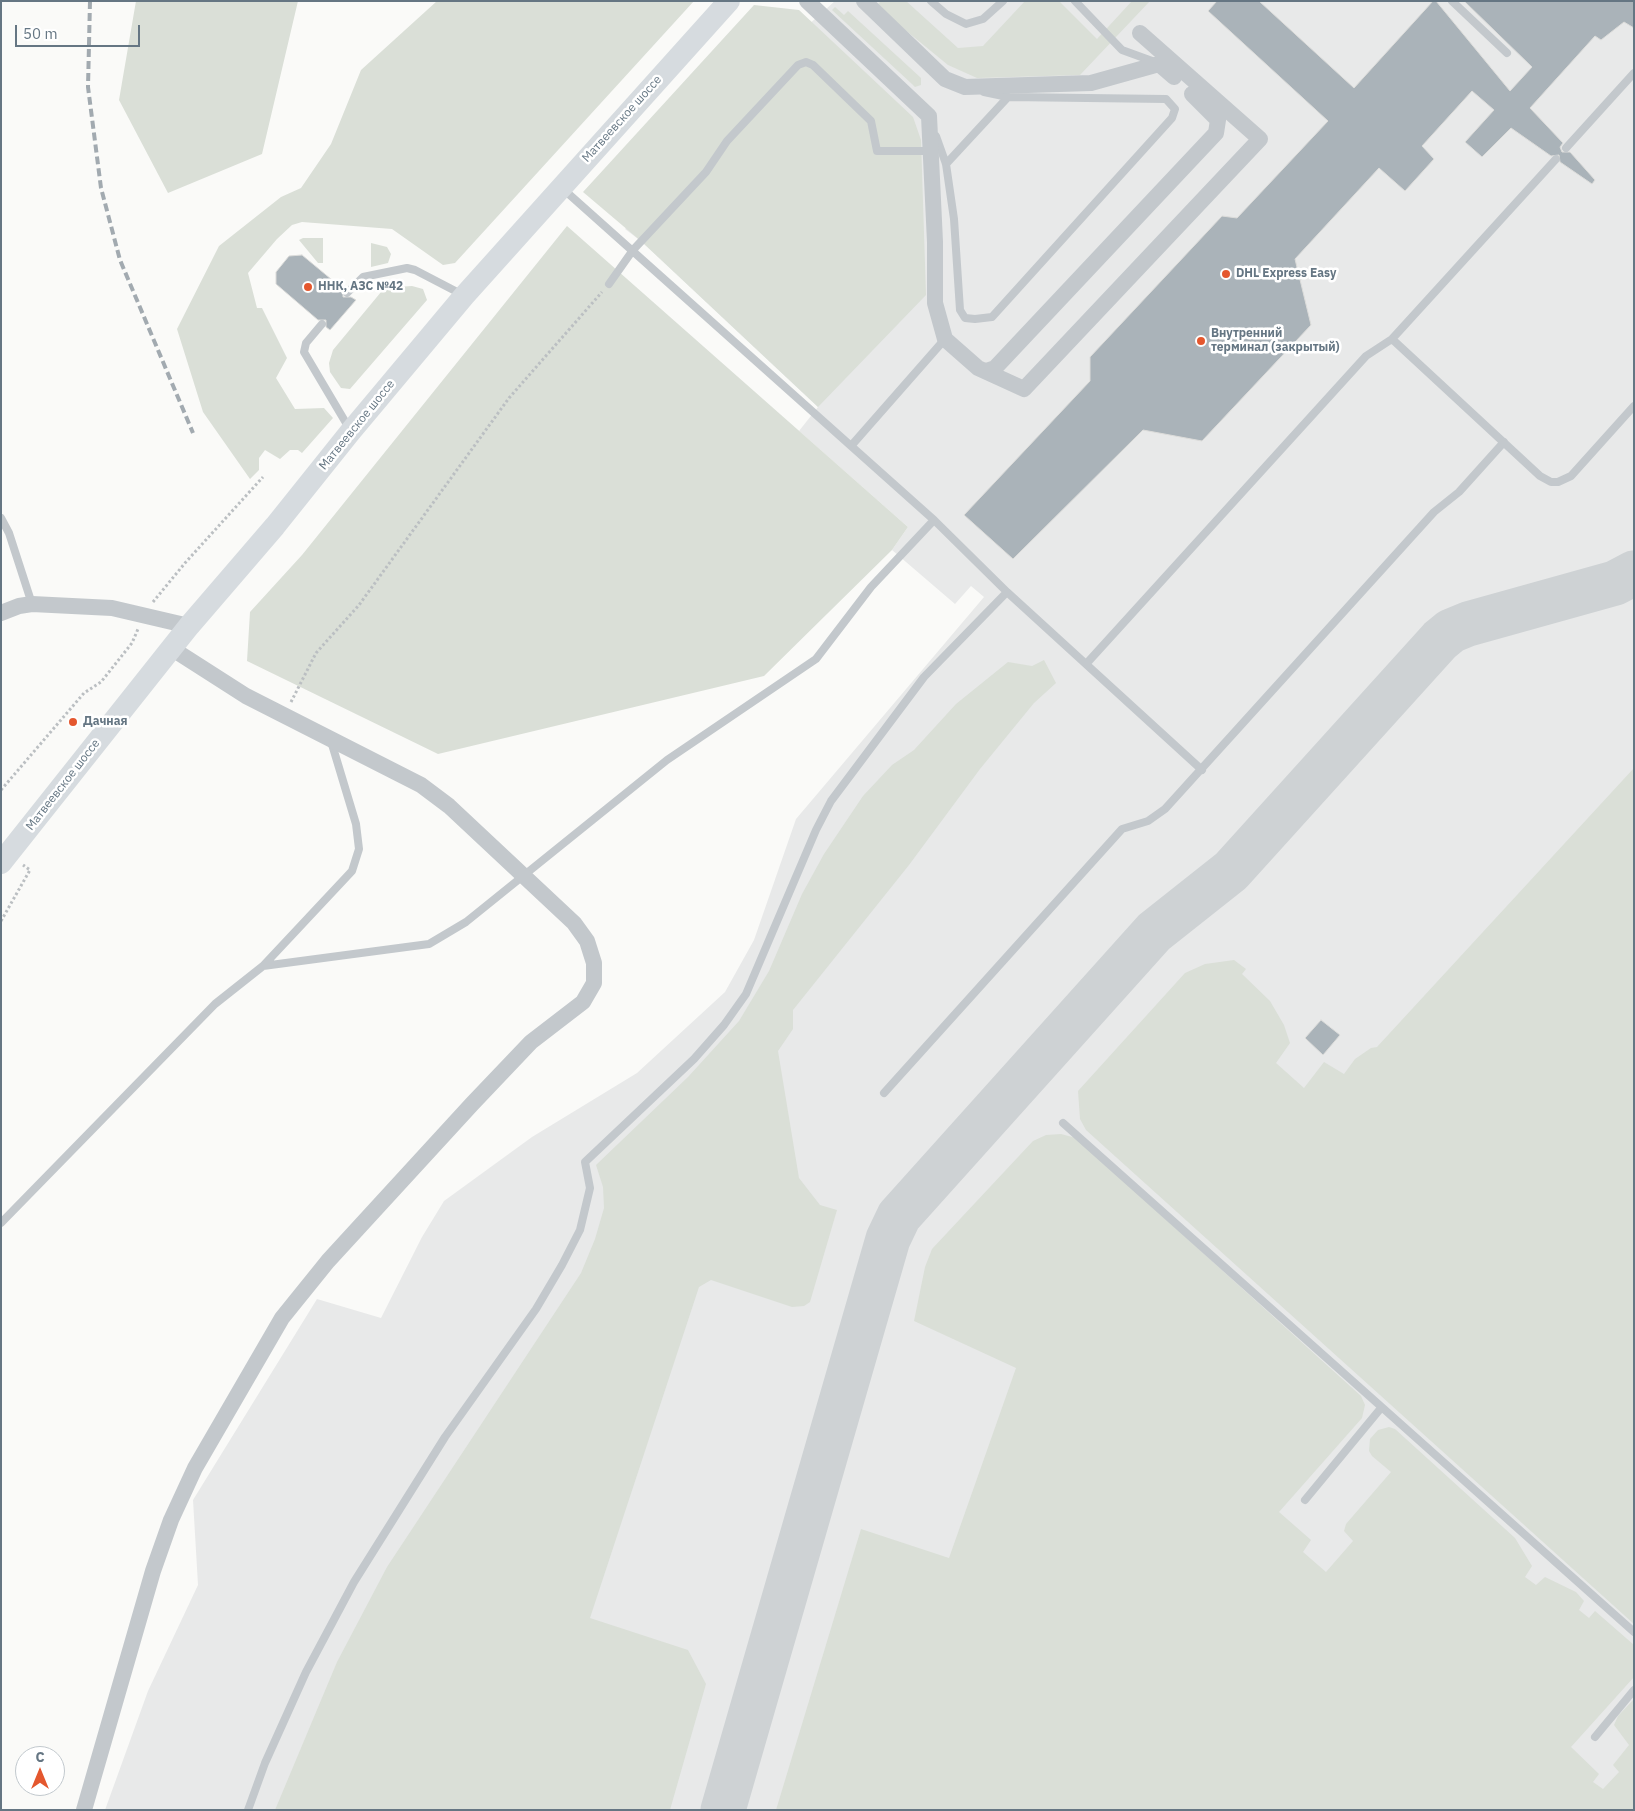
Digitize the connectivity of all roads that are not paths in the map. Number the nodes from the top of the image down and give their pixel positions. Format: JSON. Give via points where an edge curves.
{"nodes":[{"id":1,"x":729,"y":1,"type":"edge"},
{"id":2,"x":807,"y":1,"type":"edge"},
{"id":3,"x":864,"y":1,"type":"edge"},
{"id":4,"x":931,"y":1,"type":"edge"},
{"id":5,"x":1003,"y":1,"type":"edge"},
{"id":6,"x":1075,"y":1,"type":"edge"},
{"id":7,"x":1452,"y":1,"type":"edge"},
{"id":8,"x":1140,"y":34,"type":"dead end"},
{"id":9,"x":1507,"y":52,"type":"dead end"},
{"id":10,"x":1159,"y":64,"type":"junction"},
{"id":11,"x":1634,"y":73,"type":"edge"},
{"id":12,"x":965,"y":87,"type":"junction"},
{"id":13,"x":1008,"y":97,"type":"junction"},
{"id":14,"x":930,"y":122,"type":"junction"},
{"id":15,"x":1566,"y":148,"type":"dead end"},
{"id":16,"x":932,"y":150,"type":"junction"},
{"id":17,"x":1556,"y":159,"type":"dead end"},
{"id":18,"x":946,"y":164,"type":"junction"},
{"id":19,"x":561,"y":187,"type":"junction"},
{"id":20,"x":634,"y":250,"type":"junction"},
{"id":21,"x":609,"y":284,"type":"road end"},
{"id":22,"x":347,"y":293,"type":"dead end"},
{"id":23,"x":464,"y":296,"type":"junction"},
{"id":24,"x":322,"y":324,"type":"dead end"},
{"id":25,"x":945,"y":339,"type":"junction"},
{"id":26,"x":1392,"y":339,"type":"junction"},
{"id":27,"x":986,"y":371,"type":"junction"},
{"id":28,"x":1634,"y":406,"type":"edge"},
{"id":29,"x":351,"y":431,"type":"junction"},
{"id":30,"x":1504,"y":442,"type":"junction"},
{"id":31,"x":851,"y":446,"type":"junction"},
{"id":32,"x":1,"y":518,"type":"edge"},
{"id":33,"x":934,"y":520,"type":"junction"},
{"id":34,"x":1007,"y":592,"type":"junction"},
{"id":35,"x":32,"y":604,"type":"junction"},
{"id":36,"x":1,"y":613,"type":"edge"},
{"id":37,"x":189,"y":626,"type":"junction"},
{"id":38,"x":171,"y":648,"type":"junction"},
{"id":39,"x":1087,"y":663,"type":"junction"},
{"id":40,"x":332,"y":741,"type":"junction"},
{"id":41,"x":1202,"y":770,"type":"junction"},
{"id":42,"x":5,"y":858,"type":"edge"},
{"id":43,"x":522,"y":876,"type":"junction"},
{"id":44,"x":263,"y":966,"type":"junction"},
{"id":45,"x":884,"y":1093,"type":"dead end"},
{"id":46,"x":1063,"y":1123,"type":"dead end"},
{"id":47,"x":1,"y":1223,"type":"edge"},
{"id":48,"x":1381,"y":1408,"type":"junction"},
{"id":49,"x":1306,"y":1500,"type":"dead end"},
{"id":50,"x":1634,"y":1632,"type":"edge"},
{"id":51,"x":1634,"y":1690,"type":"edge"},
{"id":52,"x":1596,"y":1737,"type":"dead end"},
{"id":53,"x":84,"y":1810,"type":"edge"},
{"id":54,"x":248,"y":1810,"type":"edge"}],
"edges":[{"from":1,"to":19,"type":"main road","name":"Матвеевское шоссе"},
{"from":2,"to":14,"type":"street","via":[[927,113]]},
{"from":3,"to":12,"type":"street","via":[[945,79]]},
{"from":4,"to":5,"type":"lane","via":[[946,14],[966,24],[983,18]]},
{"from":6,"to":10,"type":"lane","via":[[1122,50]]},
{"from":7,"to":9,"type":"lane"},
{"from":8,"to":27,"type":"street","via":[[1260,139],[1024,389]]},
{"from":10,"to":12,"type":"street","via":[[1091,83]]},
{"from":10,"to":27,"type":"street","via":[[1216,116],[1219,126],[1216,133],[995,368]]},
{"from":11,"to":15,"type":"lane"},
{"from":12,"to":13,"type":"lane"},
{"from":13,"to":18,"type":"lane"},
{"from":13,"to":18,"type":"lane","via":[[1166,99],[1175,109],[1172,118],[992,317],[965,318],[960,310],[954,219]]},
{"from":14,"to":16,"type":"street"},
{"from":14,"to":18,"type":"lane"},
{"from":16,"to":20,"type":"lane","via":[[877,151],[870,121],[839,88],[806,62],[798,65],[727,141],[706,172]]},
{"from":16,"to":25,"type":"street","via":[[934,303]]},
{"from":17,"to":26,"type":"lane"},
{"from":19,"to":20,"type":"lane"},
{"from":19,"to":23,"type":"main road","name":"Матвеевское шоссе"},
{"from":20,"to":21,"type":"lane"},
{"from":20,"to":31,"type":"lane"},
{"from":22,"to":23,"type":"lane","via":[[363,277],[406,268]]},
{"from":23,"to":29,"type":"main road","name":"Матвеевское шоссе"},
{"from":24,"to":29,"type":"lane","via":[[306,343],[304,352]]},
{"from":25,"to":27,"type":"street","via":[[978,368]]},
{"from":25,"to":31,"type":"lane"},
{"from":26,"to":30,"type":"lane"},
{"from":26,"to":39,"type":"lane","via":[[1366,356]]},
{"from":28,"to":30,"type":"lane","via":[[1571,476],[1558,482],[1540,476]]},
{"from":29,"to":37,"type":"main road","name":"Матвеевское шоссе"},
{"from":30,"to":41,"type":"lane","via":[[1459,492],[1434,512]]},
{"from":31,"to":33,"type":"lane"},
{"from":32,"to":35,"type":"lane"},
{"from":33,"to":34,"type":"lane"},
{"from":33,"to":43,"type":"lane","via":[[871,587],[816,659],[667,760]]},
{"from":34,"to":39,"type":"lane"},
{"from":34,"to":54,"type":"lane","via":[[924,677],[831,801],[746,994],[724,1025],[694,1059],[585,1162],[590,1188],[580,1230],[562,1266],[536,1310],[445,1437],[354,1582],[306,1672],[265,1763]]},
{"from":35,"to":36,"type":"street"},
{"from":35,"to":37,"type":"street","via":[[112,608]]},
{"from":37,"to":38,"type":"main road","name":"Матвеевское шоссе"},
{"from":38,"to":40,"type":"street","via":[[246,696]]},
{"from":38,"to":42,"type":"main road","name":"Матвеевское шоссе"},
{"from":39,"to":41,"type":"lane"},
{"from":40,"to":43,"type":"street","via":[[421,785],[449,806]]},
{"from":40,"to":44,"type":"lane","via":[[356,824],[359,849],[352,871]]},
{"from":41,"to":45,"type":"lane","via":[[1165,809],[1148,821],[1122,829]]},
{"from":43,"to":44,"type":"lane","via":[[466,922],[429,944]]},
{"from":43,"to":53,"type":"street","via":[[574,923],[587,941],[594,963],[594,983],[583,1002],[531,1042],[472,1104],[328,1261],[282,1318],[195,1468],[171,1520],[153,1571]]},
{"from":44,"to":47,"type":"lane","via":[[214,1004]]},
{"from":46,"to":48,"type":"lane"},
{"from":48,"to":49,"type":"lane"},
{"from":48,"to":50,"type":"lane"},
{"from":51,"to":52,"type":"lane"}]}
